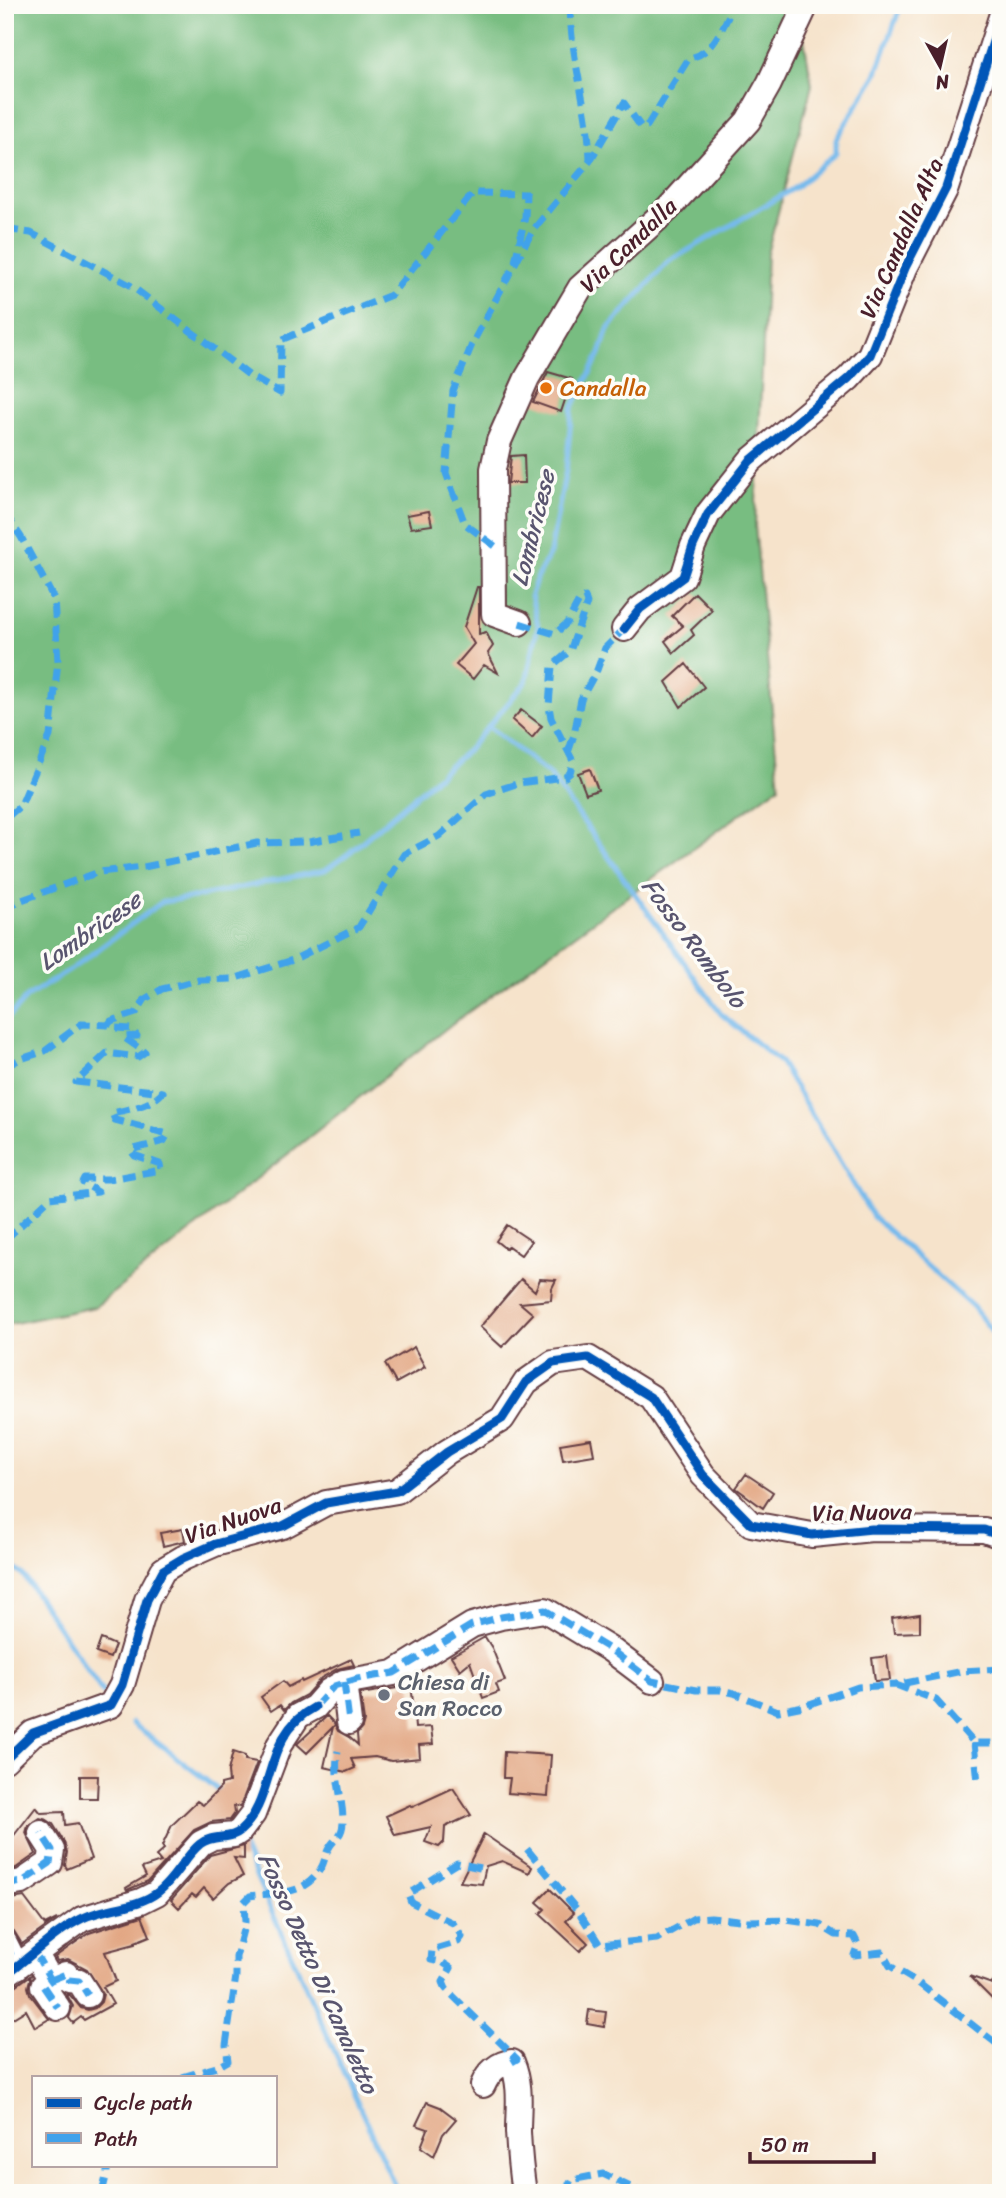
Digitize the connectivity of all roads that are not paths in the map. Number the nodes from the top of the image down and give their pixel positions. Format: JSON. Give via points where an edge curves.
{"nodes":[{"id":1,"x":806,"y":5,"type":"edge"},
{"id":2,"x":1001,"y":17,"type":"edge"},
{"id":3,"x":519,"y":623,"type":"dead end"},
{"id":4,"x":624,"y":629,"type":"dead end"},
{"id":5,"x":1001,"y":1536,"type":"edge"},
{"id":6,"x":652,"y":1681,"type":"dead end"},
{"id":7,"x":344,"y":1682,"type":"junction"},
{"id":8,"x":349,"y":1722,"type":"dead end"},
{"id":9,"x":5,"y":1760,"type":"edge"},
{"id":10,"x":41,"y":1833,"type":"dead end"},
{"id":11,"x":5,"y":1885,"type":"edge"},
{"id":12,"x":5,"y":1943,"type":"edge"},
{"id":13,"x":19,"y":1965,"type":"edge"},
{"id":14,"x":51,"y":1980,"type":"junction"},
{"id":15,"x":88,"y":1995,"type":"dead end"},
{"id":16,"x":58,"y":2008,"type":"dead end"},
{"id":17,"x":482,"y":2085,"type":"dead end"},
{"id":18,"x":524,"y":2193,"type":"edge"}],
"edges":[{"from":1,"to":3,"type":"street","name":"Via Candalla","via":[[748,121],[668,209],[580,288],[527,378],[499,441],[493,469],[494,614]]},
{"from":2,"to":4,"type":"street","name":"Via Candalla Alta","via":[[946,188],[905,268],[870,355],[750,461],[708,514],[683,577],[640,609]]},
{"from":5,"to":9,"type":"street","name":"Via Nuova","via":[[984,1530],[872,1529],[812,1535],[751,1524],[703,1475],[651,1397],[588,1358],[553,1363],[526,1382],[502,1419],[447,1452],[397,1491],[326,1503],[282,1526],[215,1544],[163,1570],[111,1704],[33,1733]]},
{"from":6,"to":7,"type":"street","via":[[545,1610],[472,1625],[394,1673]]},
{"from":7,"to":8,"type":"street"},
{"from":7,"to":13,"type":"street","via":[[298,1716],[279,1745],[253,1814],[240,1831],[201,1843],[157,1893],[82,1919]]},
{"from":10,"to":11,"type":"street","via":[[52,1850],[51,1863],[22,1882]]},
{"from":12,"to":13,"type":"street"},
{"from":13,"to":14,"type":"street"},
{"from":14,"to":15,"type":"street","via":[[66,1974],[69,1980],[79,1981]]},
{"from":14,"to":16,"type":"street","via":[[43,1986]]},
{"from":17,"to":18,"type":"street","via":[[495,2068],[512,2062],[517,2074]]}]}
